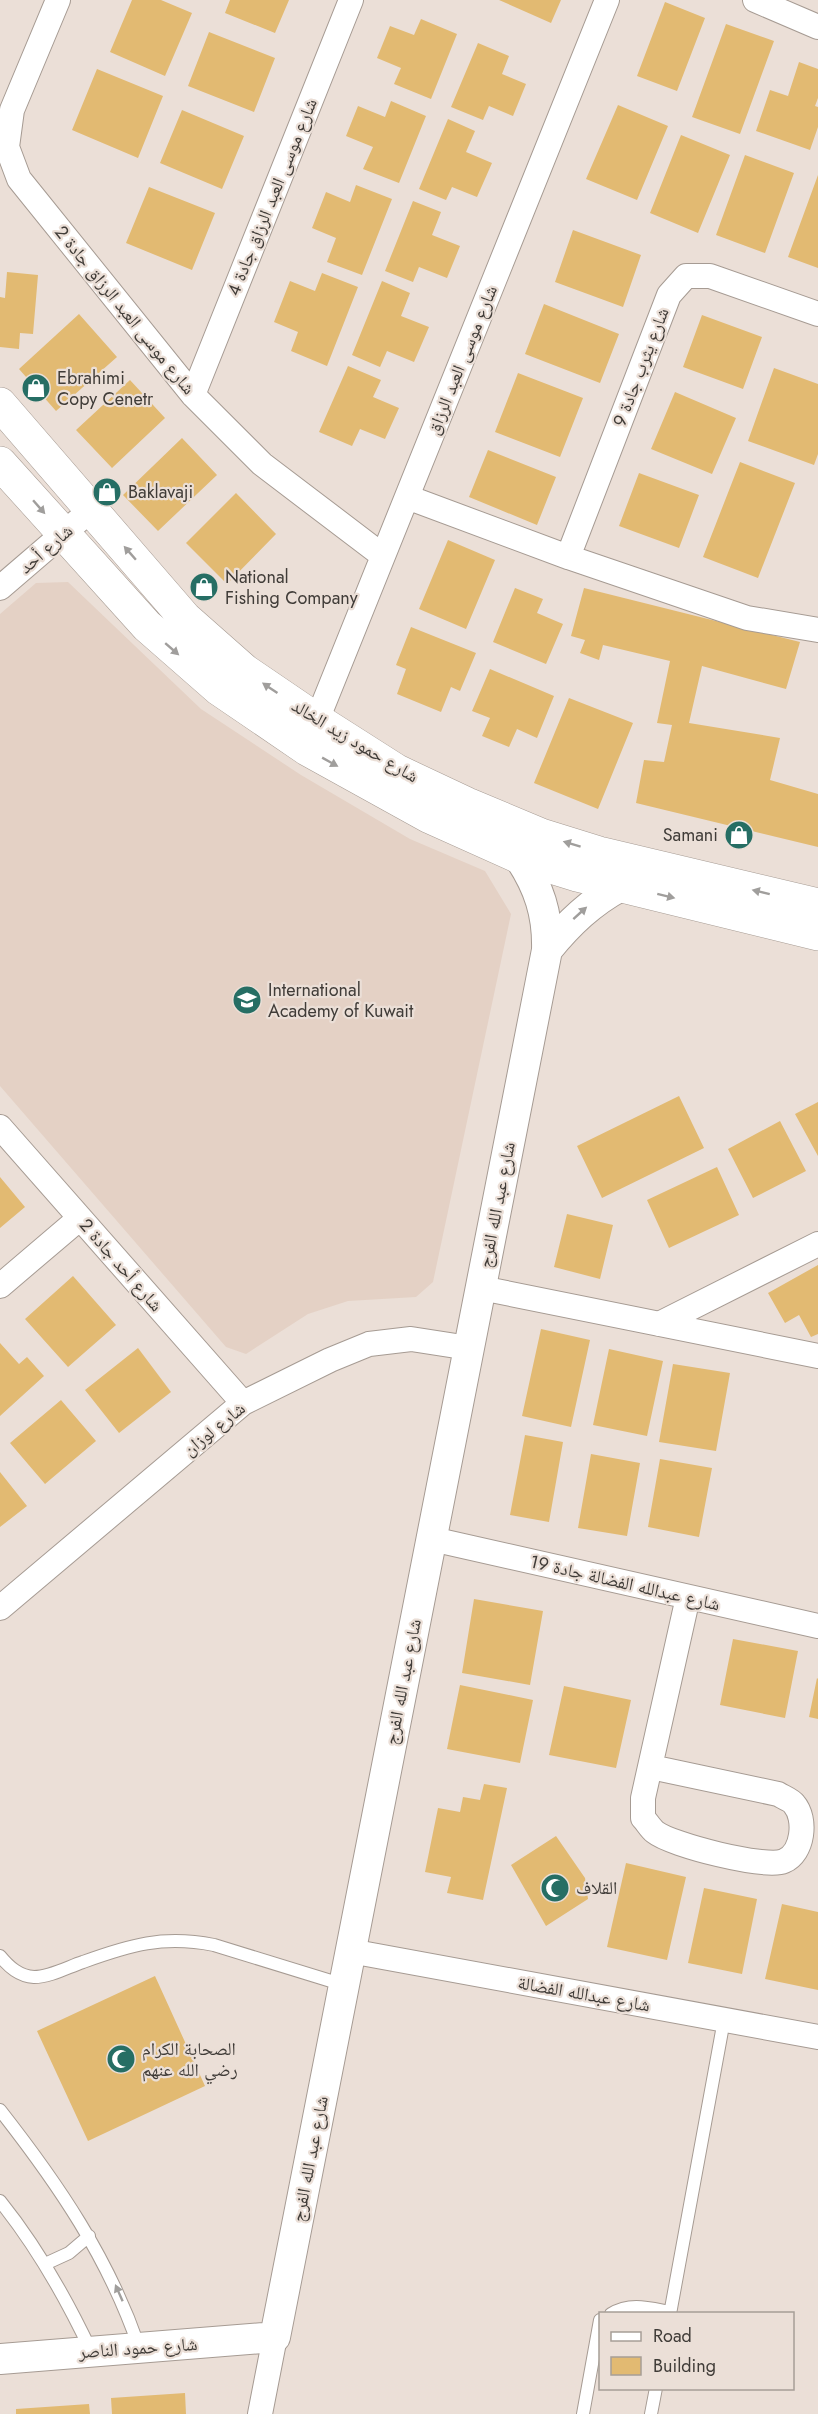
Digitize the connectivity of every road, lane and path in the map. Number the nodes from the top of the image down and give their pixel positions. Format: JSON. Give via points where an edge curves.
{"nodes":[{"id":1,"x":58,"y":0,"type":"edge"},
{"id":2,"x":351,"y":0,"type":"edge"},
{"id":3,"x":608,"y":0,"type":"edge"},
{"id":4,"x":756,"y":0,"type":"edge"},
{"id":5,"x":817,"y":24,"type":"edge"},
{"id":6,"x":818,"y":314,"type":"edge"},
{"id":7,"x":193,"y":395,"type":"junction"},
{"id":8,"x":0,"y":404,"type":"edge"},
{"id":9,"x":0,"y":463,"type":"edge"},
{"id":10,"x":407,"y":497,"type":"junction"},
{"id":11,"x":92,"y":509,"type":"junction"},
{"id":12,"x":63,"y":535,"type":"junction"},
{"id":13,"x":383,"y":556,"type":"junction"},
{"id":14,"x":567,"y":557,"type":"junction"},
{"id":15,"x":0,"y":588,"type":"edge"},
{"id":16,"x":818,"y":630,"type":"edge"},
{"id":17,"x":317,"y":720,"type":"junction"},
{"id":18,"x":519,"y":857,"type":"junction"},
{"id":19,"x":621,"y":886,"type":"junction"},
{"id":20,"x":818,"y":905,"type":"edge"},
{"id":21,"x":818,"y":934,"type":"edge"},
{"id":22,"x":547,"y":950,"type":"junction"},
{"id":23,"x":0,"y":1127,"type":"edge"},
{"id":24,"x":80,"y":1218,"type":"junction"},
{"id":25,"x":818,"y":1244,"type":"edge"},
{"id":26,"x":0,"y":1286,"type":"edge"},
{"id":27,"x":481,"y":1288,"type":"junction"},
{"id":28,"x":659,"y":1324,"type":"junction"},
{"id":29,"x":469,"y":1348,"type":"junction"},
{"id":30,"x":818,"y":1356,"type":"edge"},
{"id":31,"x":243,"y":1404,"type":"junction"},
{"id":32,"x":432,"y":1539,"type":"junction"},
{"id":33,"x":688,"y":1597,"type":"junction"},
{"id":34,"x":0,"y":1608,"type":"edge"},
{"id":35,"x":818,"y":1626,"type":"edge"},
{"id":36,"x":651,"y":1767,"type":"junction"},
{"id":37,"x":350,"y":1951,"type":"junction"},
{"id":38,"x":0,"y":1956,"type":"edge"},
{"id":39,"x":344,"y":1985,"type":"junction"},
{"id":40,"x":724,"y":2020,"type":"junction"},
{"id":41,"x":818,"y":2037,"type":"edge"},
{"id":42,"x":0,"y":2110,"type":"edge"},
{"id":43,"x":0,"y":2201,"type":"edge"},
{"id":44,"x":89,"y":2236,"type":"junction"},
{"id":45,"x":45,"y":2264,"type":"junction"},
{"id":46,"x":613,"y":2312,"type":"edge"},
{"id":47,"x":666,"y":2312,"type":"edge"},
{"id":48,"x":670,"y":2312,"type":"edge"},
{"id":49,"x":599,"y":2326,"type":"edge"},
{"id":50,"x":275,"y":2337,"type":"junction"},
{"id":51,"x":140,"y":2348,"type":"junction"},
{"id":52,"x":91,"y":2352,"type":"junction"},
{"id":53,"x":0,"y":2359,"type":"edge"},
{"id":54,"x":656,"y":2390,"type":"edge"},
{"id":55,"x":260,"y":2414,"type":"edge"},
{"id":56,"x":583,"y":2414,"type":"edge"},
{"id":57,"x":651,"y":2414,"type":"edge"}],
"edges":[{"from":1,"to":7,"type":"street","name":"شارع موسى العبد الرزاق جادة 2","via":[[12,110],[7,147],[19,179]]},
{"from":2,"to":7,"type":"street","name":"شارع موسى العبد الرزاق جادة 4"},
{"from":3,"to":10,"type":"street","name":"شارع موسى العبد الرزاق"},
{"from":4,"to":5,"type":"street"},
{"from":6,"to":14,"type":"street","name":"شارع يثرب جادة 9","via":[[710,276],[686,276],[669,295]]},
{"from":7,"to":13,"type":"street","name":"شارع موسى العبد الرزاق جادة 2","via":[[262,464]]},
{"from":8,"to":11,"type":"main road","name":"شارع حمود زيد الخالد"},
{"from":9,"to":12,"type":"main road","name":"شارع حمود زيد الخالد","one_way":true},
{"from":10,"to":13,"type":"street","name":"شارع موسى العبد الرزاق"},
{"from":10,"to":14,"type":"street"},
{"from":11,"to":12,"type":"street","name":"شارع أحد"},
{"from":17,"to":11,"type":"main road","name":"شارع حمود زيد الخالد","one_way":true,"via":[[245,671],[185,618]]},
{"from":12,"to":15,"type":"street","name":"شارع أحد"},
{"from":12,"to":18,"type":"main road","name":"شارع حمود زيد الخالد","one_way":true,"via":[[147,626],[219,689],[307,749],[430,817]]},
{"from":13,"to":17,"type":"street","name":"شارع موسى العبد الرزاق"},
{"from":14,"to":16,"type":"street","via":[[747,618]]},
{"from":20,"to":17,"type":"main road","name":"شارع حمود زيد الخالد","one_way":true,"via":[[599,853],[541,835],[398,771]]},
{"from":18,"to":19,"type":"main road","name":"شارع حمود زيد الخالد"},
{"from":18,"to":22,"type":"street","name":"شارع عبد الله الفرج","via":[[539,891],[548,930]]},
{"from":19,"to":21,"type":"main road","name":"شارع حمود زيد الخالد","one_way":true},
{"from":22,"to":19,"type":"street","name":"شارع عبد الله الفرج","one_way":true,"via":[[588,906]]},
{"from":22,"to":27,"type":"street","name":"شارع عبد الله الفرج"},
{"from":23,"to":24,"type":"street","name":"شارع أحد جادة 2"},
{"from":24,"to":26,"type":"street"},
{"from":24,"to":31,"type":"street","name":"شارع أحد جادة 2"},
{"from":25,"to":28,"type":"street"},
{"from":27,"to":28,"type":"street"},
{"from":27,"to":29,"type":"street","name":"شارع عبد الله الفرج"},
{"from":28,"to":30,"type":"street"},
{"from":29,"to":31,"type":"street","name":"شارع لوزان","via":[[411,1338],[369,1344]]},
{"from":29,"to":32,"type":"street","name":"شارع عبد الله الفرج"},
{"from":31,"to":34,"type":"street","name":"شارع لوزان"},
{"from":32,"to":33,"type":"street","name":"شارع عبدالله الفضالة جادة 19"},
{"from":32,"to":37,"type":"street","name":"شارع عبد الله الفرج"},
{"from":33,"to":35,"type":"street","name":"شارع عبدالله الفضالة جادة 19"},
{"from":33,"to":36,"type":"street"},
{"from":36,"to":36,"type":"street","via":[[643,1818],[656,1832],[687,1846],[769,1864],[786,1861],[797,1848],[802,1832],[800,1816],[794,1804],[778,1794]]},
{"from":37,"to":39,"type":"street","name":"شارع عبد الله الفرج"},
{"from":37,"to":40,"type":"street","name":"شارع عبدالله الفضالة"},
{"from":38,"to":39,"type":"lane","via":[[19,1973],[35,1977],[132,1945],[194,1941]]},
{"from":39,"to":50,"type":"street","name":"شارع عبد الله الفرج"},
{"from":40,"to":41,"type":"street","name":"شارع عبدالله الفضالة"},
{"from":40,"to":48,"type":"lane"},
{"from":42,"to":44,"type":"lane"},
{"from":43,"to":45,"type":"lane"},
{"from":44,"to":45,"type":"lane","via":[[69,2253]]},
{"from":51,"to":44,"type":"lane","one_way":true,"via":[[118,2290]]},
{"from":45,"to":52,"type":"lane"},
{"from":46,"to":47,"type":"lane","via":[[621,2307],[642,2306]]},
{"from":49,"to":56,"type":"lane"},
{"from":50,"to":51,"type":"street","name":"شارع حمود الناصر"},
{"from":50,"to":55,"type":"street","name":"شارع عبد الله الفرج"},
{"from":51,"to":52,"type":"street","name":"شارع حمود الناصر"},
{"from":52,"to":53,"type":"street","name":"شارع حمود الناصر"},
{"from":54,"to":57,"type":"lane"}]}
